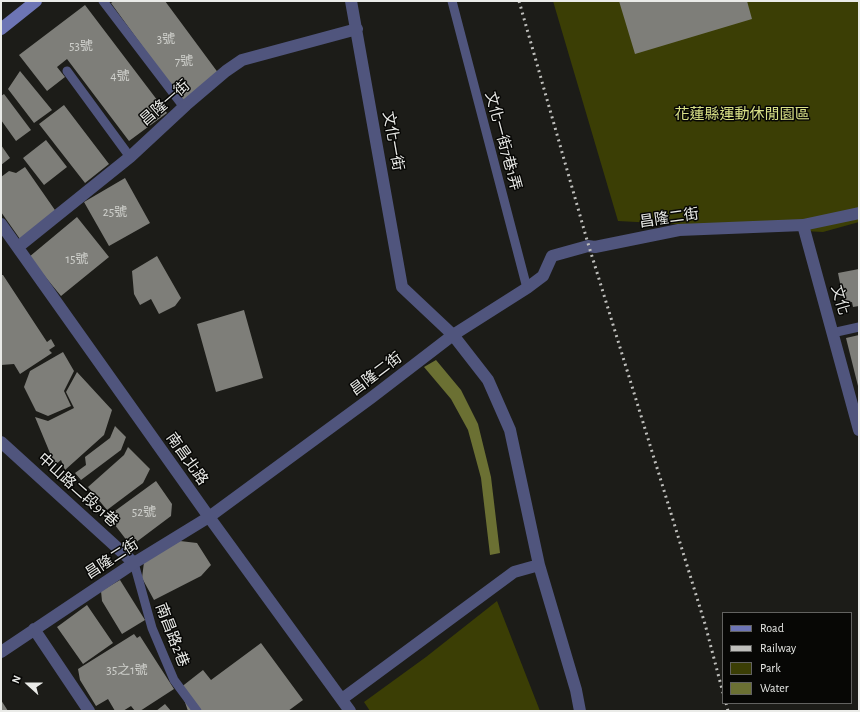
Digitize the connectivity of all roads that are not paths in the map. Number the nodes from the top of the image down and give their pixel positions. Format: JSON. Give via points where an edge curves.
{"nodes":[{"id":1,"x":36,"y":1,"type":"edge"},
{"id":2,"x":103,"y":1,"type":"edge"},
{"id":3,"x":351,"y":1,"type":"edge"},
{"id":4,"x":452,"y":1,"type":"edge"},
{"id":5,"x":1,"y":29,"type":"edge"},
{"id":6,"x":357,"y":29,"type":"junction"},
{"id":7,"x":67,"y":71,"type":"dead end"},
{"id":8,"x":186,"y":105,"type":"junction"},
{"id":9,"x":130,"y":157,"type":"junction"},
{"id":10,"x":859,"y":213,"type":"edge"},
{"id":11,"x":1,"y":224,"type":"edge"},
{"id":12,"x":803,"y":225,"type":"junction"},
{"id":13,"x":18,"y":247,"type":"junction"},
{"id":14,"x":527,"y":288,"type":"junction"},
{"id":15,"x":859,"y":327,"type":"edge"},
{"id":16,"x":832,"y":333,"type":"junction"},
{"id":17,"x":453,"y":335,"type":"junction"},
{"id":18,"x":859,"y":430,"type":"edge"},
{"id":19,"x":1,"y":442,"type":"edge"},
{"id":20,"x":209,"y":517,"type":"junction"},
{"id":21,"x":134,"y":563,"type":"junction"},
{"id":22,"x":539,"y":565,"type":"junction"},
{"id":23,"x":34,"y":629,"type":"junction"},
{"id":24,"x":1,"y":652,"type":"edge"},
{"id":25,"x":342,"y":700,"type":"junction"},
{"id":26,"x":89,"y":711,"type":"edge"},
{"id":27,"x":197,"y":711,"type":"edge"},
{"id":28,"x":350,"y":711,"type":"edge"},
{"id":29,"x":580,"y":711,"type":"edge"}],
"edges":[{"from":1,"to":5,"type":"street"},
{"from":2,"to":8,"type":"lane","via":[[183,106]]},
{"from":3,"to":6,"type":"street","name":"文化一街"},
{"from":4,"to":14,"type":"lane","name":"文化一街7巷1弄"},
{"from":6,"to":8,"type":"street","name":"昌隆一街","via":[[242,60]]},
{"from":6,"to":17,"type":"street","name":"文化一街","via":[[402,287]]},
{"from":7,"to":9,"type":"lane"},
{"from":8,"to":9,"type":"street","name":"昌隆一街"},
{"from":9,"to":13,"type":"street","name":"昌隆一街"},
{"from":10,"to":12,"type":"street","name":"昌隆二街"},
{"from":11,"to":13,"type":"street","name":"南昌北路"},
{"from":12,"to":14,"type":"street","name":"昌隆二街","via":[[679,230],[595,247],[588,246],[552,256],[542,276]]},
{"from":12,"to":16,"type":"street","name":"文化"},
{"from":13,"to":20,"type":"street","name":"南昌北路"},
{"from":14,"to":17,"type":"street","name":"昌隆二街"},
{"from":15,"to":16,"type":"lane"},
{"from":16,"to":18,"type":"street","name":"文化"},
{"from":17,"to":20,"type":"street","name":"昌隆二街"},
{"from":17,"to":22,"type":"street","via":[[488,380],[510,430]]},
{"from":19,"to":21,"type":"street","name":"中山路二段91巷"},
{"from":20,"to":21,"type":"street","name":"昌隆二街"},
{"from":20,"to":25,"type":"street","name":"南昌北路"},
{"from":21,"to":23,"type":"street","name":"昌隆二街"},
{"from":21,"to":27,"type":"lane","name":"南昌路2巷","via":[[152,628],[174,680]]},
{"from":22,"to":25,"type":"street","via":[[514,572]]},
{"from":22,"to":29,"type":"street"},
{"from":23,"to":24,"type":"street","name":"昌隆二街"},
{"from":23,"to":26,"type":"street"},
{"from":25,"to":28,"type":"street","name":"南昌北路"}]}
